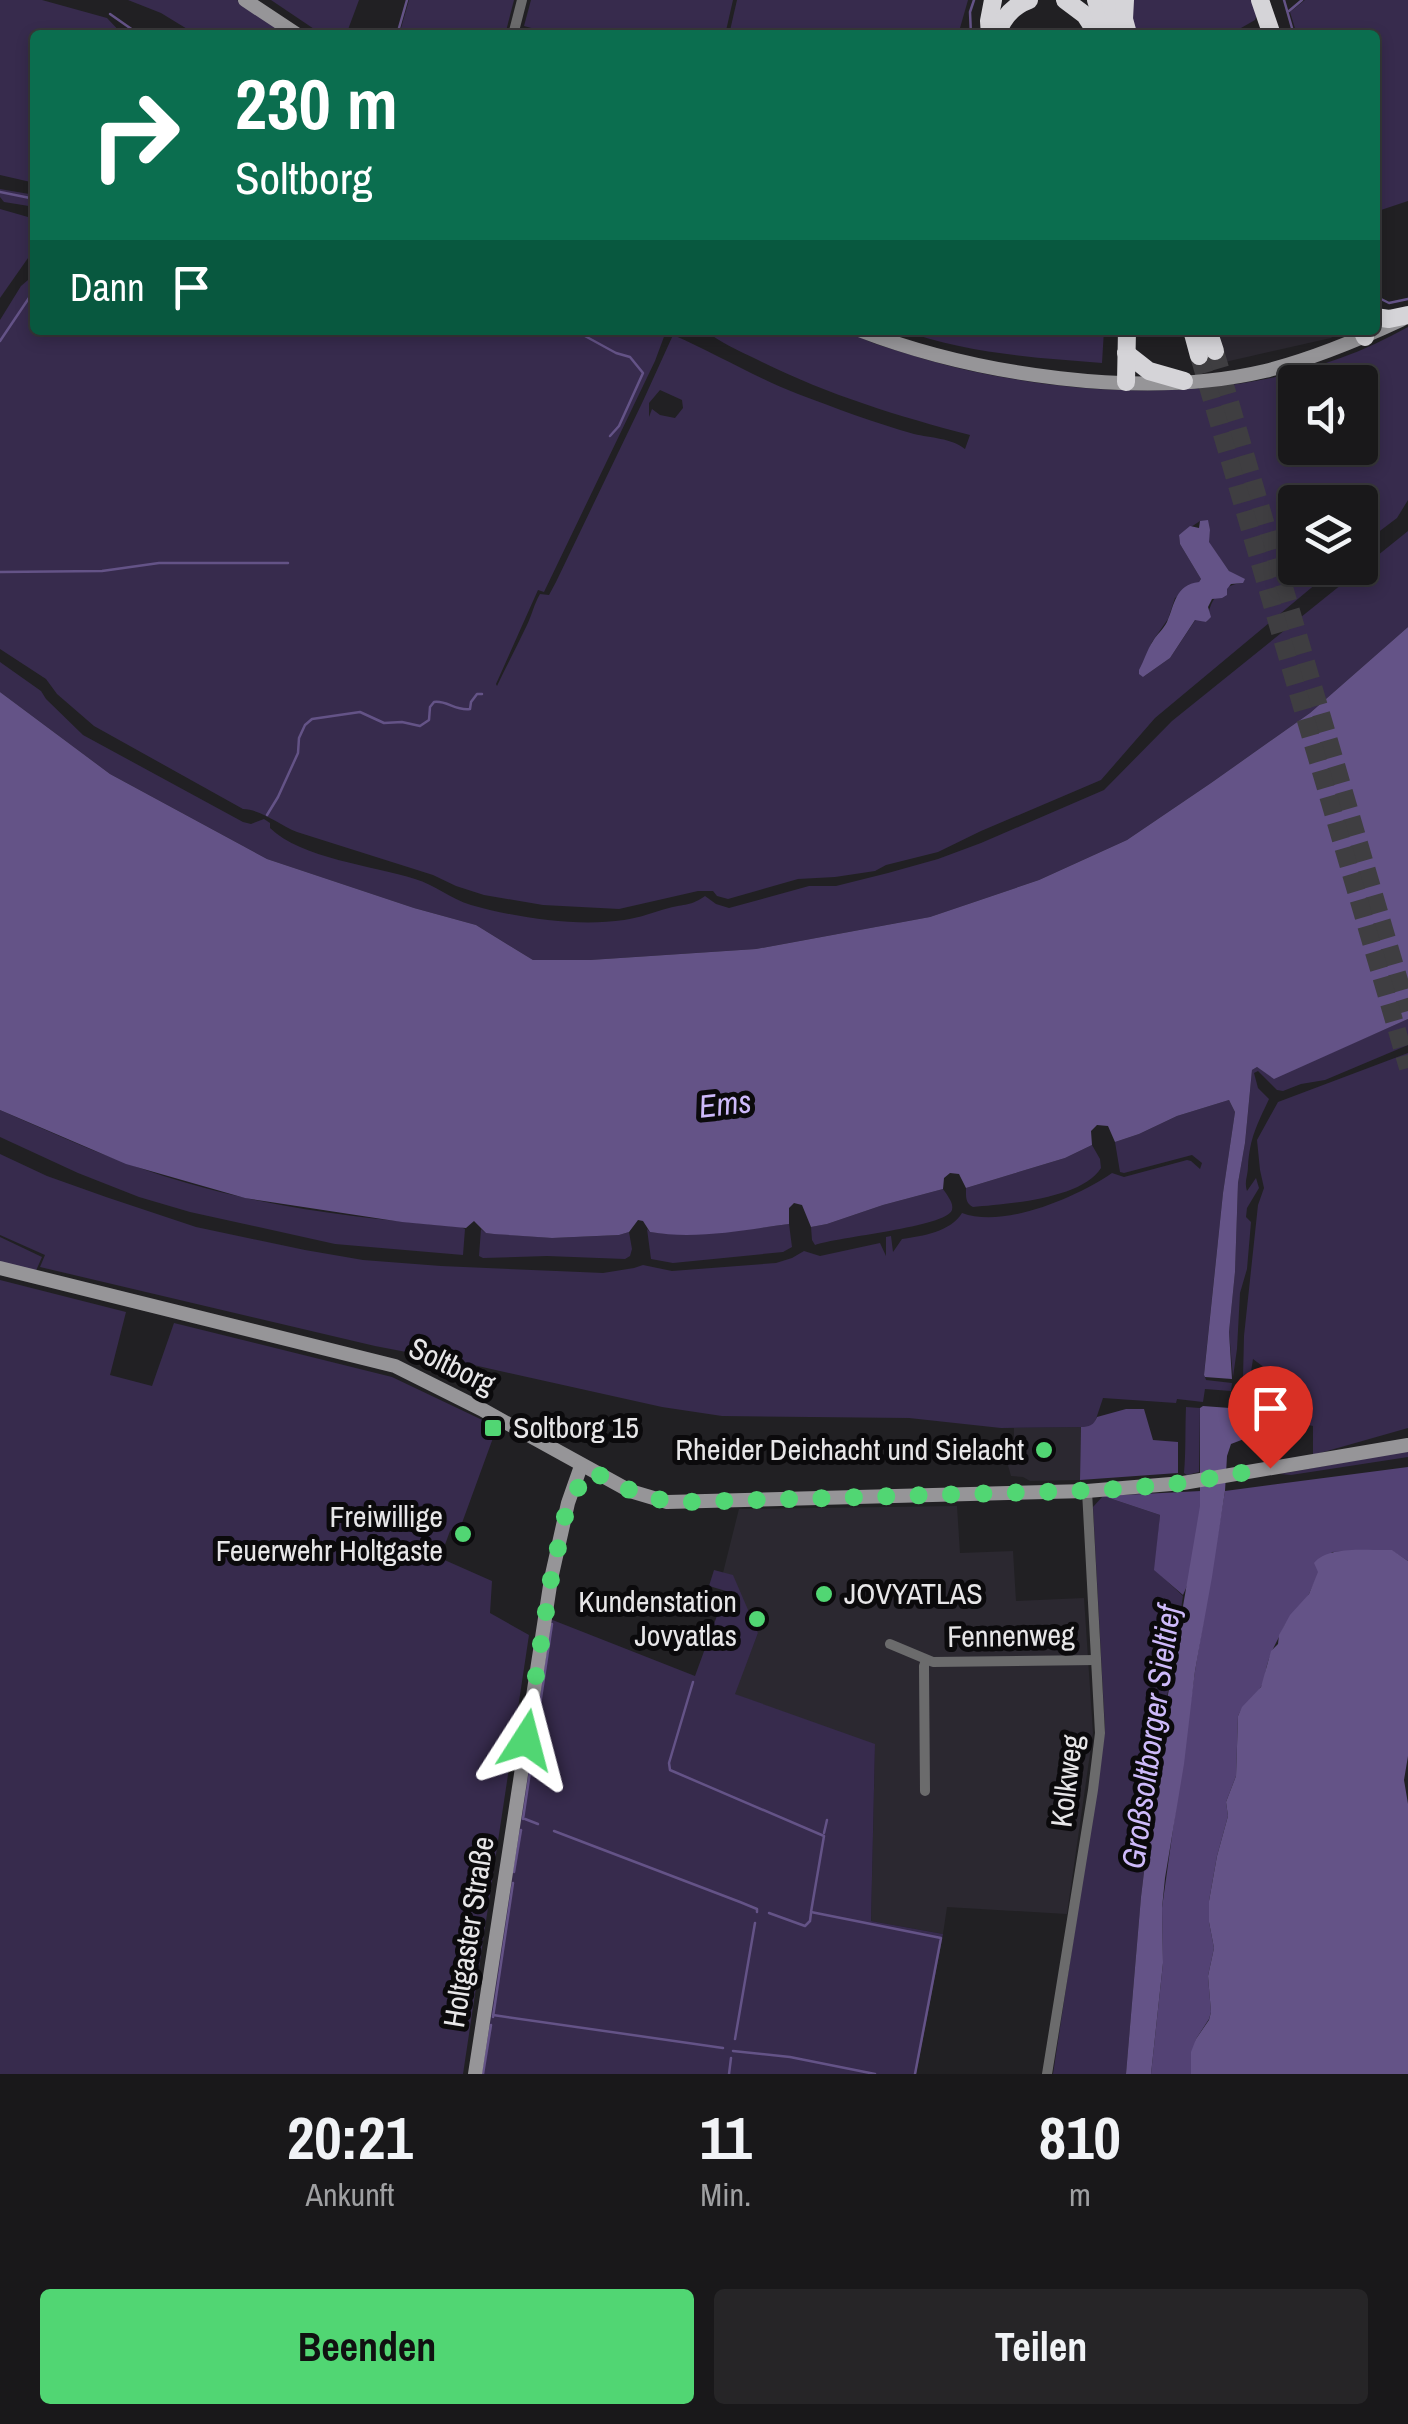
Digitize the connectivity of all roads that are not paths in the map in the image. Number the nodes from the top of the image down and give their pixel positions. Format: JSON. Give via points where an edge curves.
{"nodes":[{"id":1,"x":245,"y":0,"type":"edge"},
{"id":2,"x":522,"y":0,"type":"edge"},
{"id":3,"x":993,"y":0,"type":"edge"},
{"id":4,"x":1029,"y":0,"type":"edge"},
{"id":5,"x":1065,"y":0,"type":"edge"},
{"id":6,"x":1096,"y":0,"type":"edge"},
{"id":7,"x":1110,"y":0,"type":"edge"},
{"id":8,"x":1126,"y":0,"type":"edge"},
{"id":9,"x":1260,"y":0,"type":"edge"},
{"id":10,"x":290,"y":30,"type":"edge"},
{"id":11,"x":514,"y":30,"type":"edge"},
{"id":12,"x":992,"y":30,"type":"edge"},
{"id":13,"x":997,"y":30,"type":"edge"},
{"id":14,"x":1095,"y":30,"type":"edge"},
{"id":15,"x":1105,"y":30,"type":"edge"},
{"id":16,"x":1122,"y":30,"type":"edge"},
{"id":17,"x":1124,"y":30,"type":"edge"},
{"id":18,"x":1270,"y":30,"type":"edge"},
{"id":19,"x":1408,"y":316,"type":"edge"},
{"id":20,"x":1380,"y":318,"type":"edge"},
{"id":21,"x":1380,"y":327,"type":"edge"},
{"id":22,"x":874,"y":335,"type":"edge"},
{"id":23,"x":1127,"y":335,"type":"edge"},
{"id":24,"x":1195,"y":335,"type":"edge"},
{"id":25,"x":1208,"y":335,"type":"edge"},
{"id":26,"x":1359,"y":335,"type":"edge"},
{"id":27,"x":1126,"y":353,"type":"junction"},
{"id":28,"x":1184,"y":381,"type":"junction"},
{"id":29,"x":1126,"y":382,"type":"junction"},
{"id":30,"x":0,"y":1268,"type":"edge"},
{"id":31,"x":1408,"y":1445,"type":"edge"},
{"id":32,"x":586,"y":1468,"type":"junction"},
{"id":33,"x":1086,"y":1491,"type":"junction"},
{"id":34,"x":890,"y":1644,"type":"dead end"},
{"id":35,"x":926,"y":1660,"type":"junction"},
{"id":36,"x":1096,"y":1660,"type":"junction"},
{"id":37,"x":925,"y":1791,"type":"dead end"},
{"id":38,"x":475,"y":2074,"type":"edge"},
{"id":39,"x":1047,"y":2074,"type":"edge"}],
"edges":[{"from":1,"to":10,"type":"main road"},
{"from":2,"to":11,"type":"street"},
{"from":3,"to":12,"type":"highway"},
{"from":4,"to":13,"type":"highway"},
{"from":5,"to":14,"type":"highway"},
{"from":6,"to":15,"type":"highway"},
{"from":7,"to":16,"type":"highway"},
{"from":8,"to":17,"type":"highway"},
{"from":9,"to":18,"type":"highway"},
{"from":19,"to":20,"type":"highway"},
{"from":19,"to":21,"type":"main road"},
{"from":22,"to":29,"type":"main road","via":[[987,368]]},
{"from":23,"to":27,"type":"highway"},
{"from":24,"to":25,"type":"highway","via":[[1207,354]]},
{"from":26,"to":28,"type":"main road","via":[[1264,371]]},
{"from":27,"to":28,"type":"highway","via":[[1148,371]]},
{"from":27,"to":29,"type":"highway"},
{"from":28,"to":29,"type":"main road"},
{"from":30,"to":32,"type":"main road","name":"Soltborg","via":[[395,1366]]},
{"from":31,"to":33,"type":"main road","name":"Soltborg","via":[[1194,1481]]},
{"from":32,"to":33,"type":"main road","name":"Soltborg","via":[[667,1502]]},
{"from":32,"to":38,"type":"main road","name":"Holtgaster Straße","via":[[568,1503],[546,1610]]},
{"from":33,"to":36,"type":"street","name":"Kolkweg"},
{"from":34,"to":35,"type":"street","name":"Fennenweg"},
{"from":35,"to":36,"type":"street","name":"Fennenweg"},
{"from":35,"to":37,"type":"street","name":"Fennenweg"},
{"from":36,"to":39,"type":"street","name":"Kolkweg","via":[[1100,1733]]}]}
